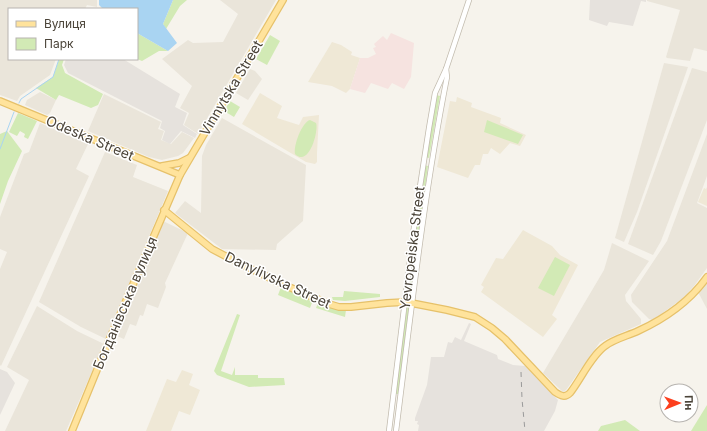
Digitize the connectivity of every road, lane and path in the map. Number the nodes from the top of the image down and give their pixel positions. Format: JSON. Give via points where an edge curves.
{"nodes":[{"id":1,"x":283,"y":0,"type":"edge"},
{"id":2,"x":469,"y":0,"type":"edge"},
{"id":3,"x":446,"y":69,"type":"junction"},
{"id":4,"x":0,"y":101,"type":"edge"},
{"id":5,"x":190,"y":158,"type":"junction"},
{"id":6,"x":173,"y":165,"type":"junction"},
{"id":7,"x":158,"y":166,"type":"junction"},
{"id":8,"x":171,"y":172,"type":"junction"},
{"id":9,"x":181,"y":173,"type":"junction"},
{"id":10,"x":176,"y":184,"type":"junction"},
{"id":11,"x":164,"y":210,"type":"junction"},
{"id":12,"x":707,"y":277,"type":"edge"},
{"id":13,"x":406,"y":302,"type":"junction"},
{"id":14,"x":413,"y":303,"type":"junction"},
{"id":15,"x":72,"y":431,"type":"edge"},
{"id":16,"x":389,"y":431,"type":"edge"},
{"id":17,"x":396,"y":431,"type":"edge"}],
"edges":[{"from":1,"to":5,"type":"main road","name":"Vinnytska Street"},
{"from":2,"to":3,"type":"street","name":"Yevropeiska Street"},
{"from":3,"to":13,"type":"street","name":"Yevropeiska Street","via":[[435,93],[425,147]]},
{"from":3,"to":14,"type":"street","name":"Yevropeiska Street","via":[[447,77],[422,223]]},
{"from":4,"to":7,"type":"main road","name":"Odeska Street"},
{"from":5,"to":6,"type":"main road"},
{"from":5,"to":9,"type":"main road","name":"Vinnytska Street"},
{"from":6,"to":7,"type":"main road"},
{"from":6,"to":9,"type":"main road","via":[[182,167]]},
{"from":7,"to":8,"type":"main road","name":"Odeska Street"},
{"from":8,"to":9,"type":"main road","name":"Odeska Street"},
{"from":8,"to":10,"type":"main road"},
{"from":9,"to":10,"type":"main road","name":"Богданівська вулиця"},
{"from":10,"to":11,"type":"main road","name":"Богданівська вулиця"},
{"from":11,"to":13,"type":"main road","name":"Danylivska Street","via":[[212,249],[281,284],[329,304],[351,308]]},
{"from":11,"to":15,"type":"main road","name":"Богданівська вулиця"},
{"from":12,"to":14,"type":"main road","name":"Danylivska Street","via":[[701,287],[663,318],[604,347],[567,396],[555,392],[505,339],[484,322],[461,313]]},
{"from":13,"to":14,"type":"main road","name":"Danylivska Street"},
{"from":13,"to":16,"type":"street","name":"Yevropeiska Street"},
{"from":14,"to":17,"type":"street","name":"Yevropeiska Street"}]}
